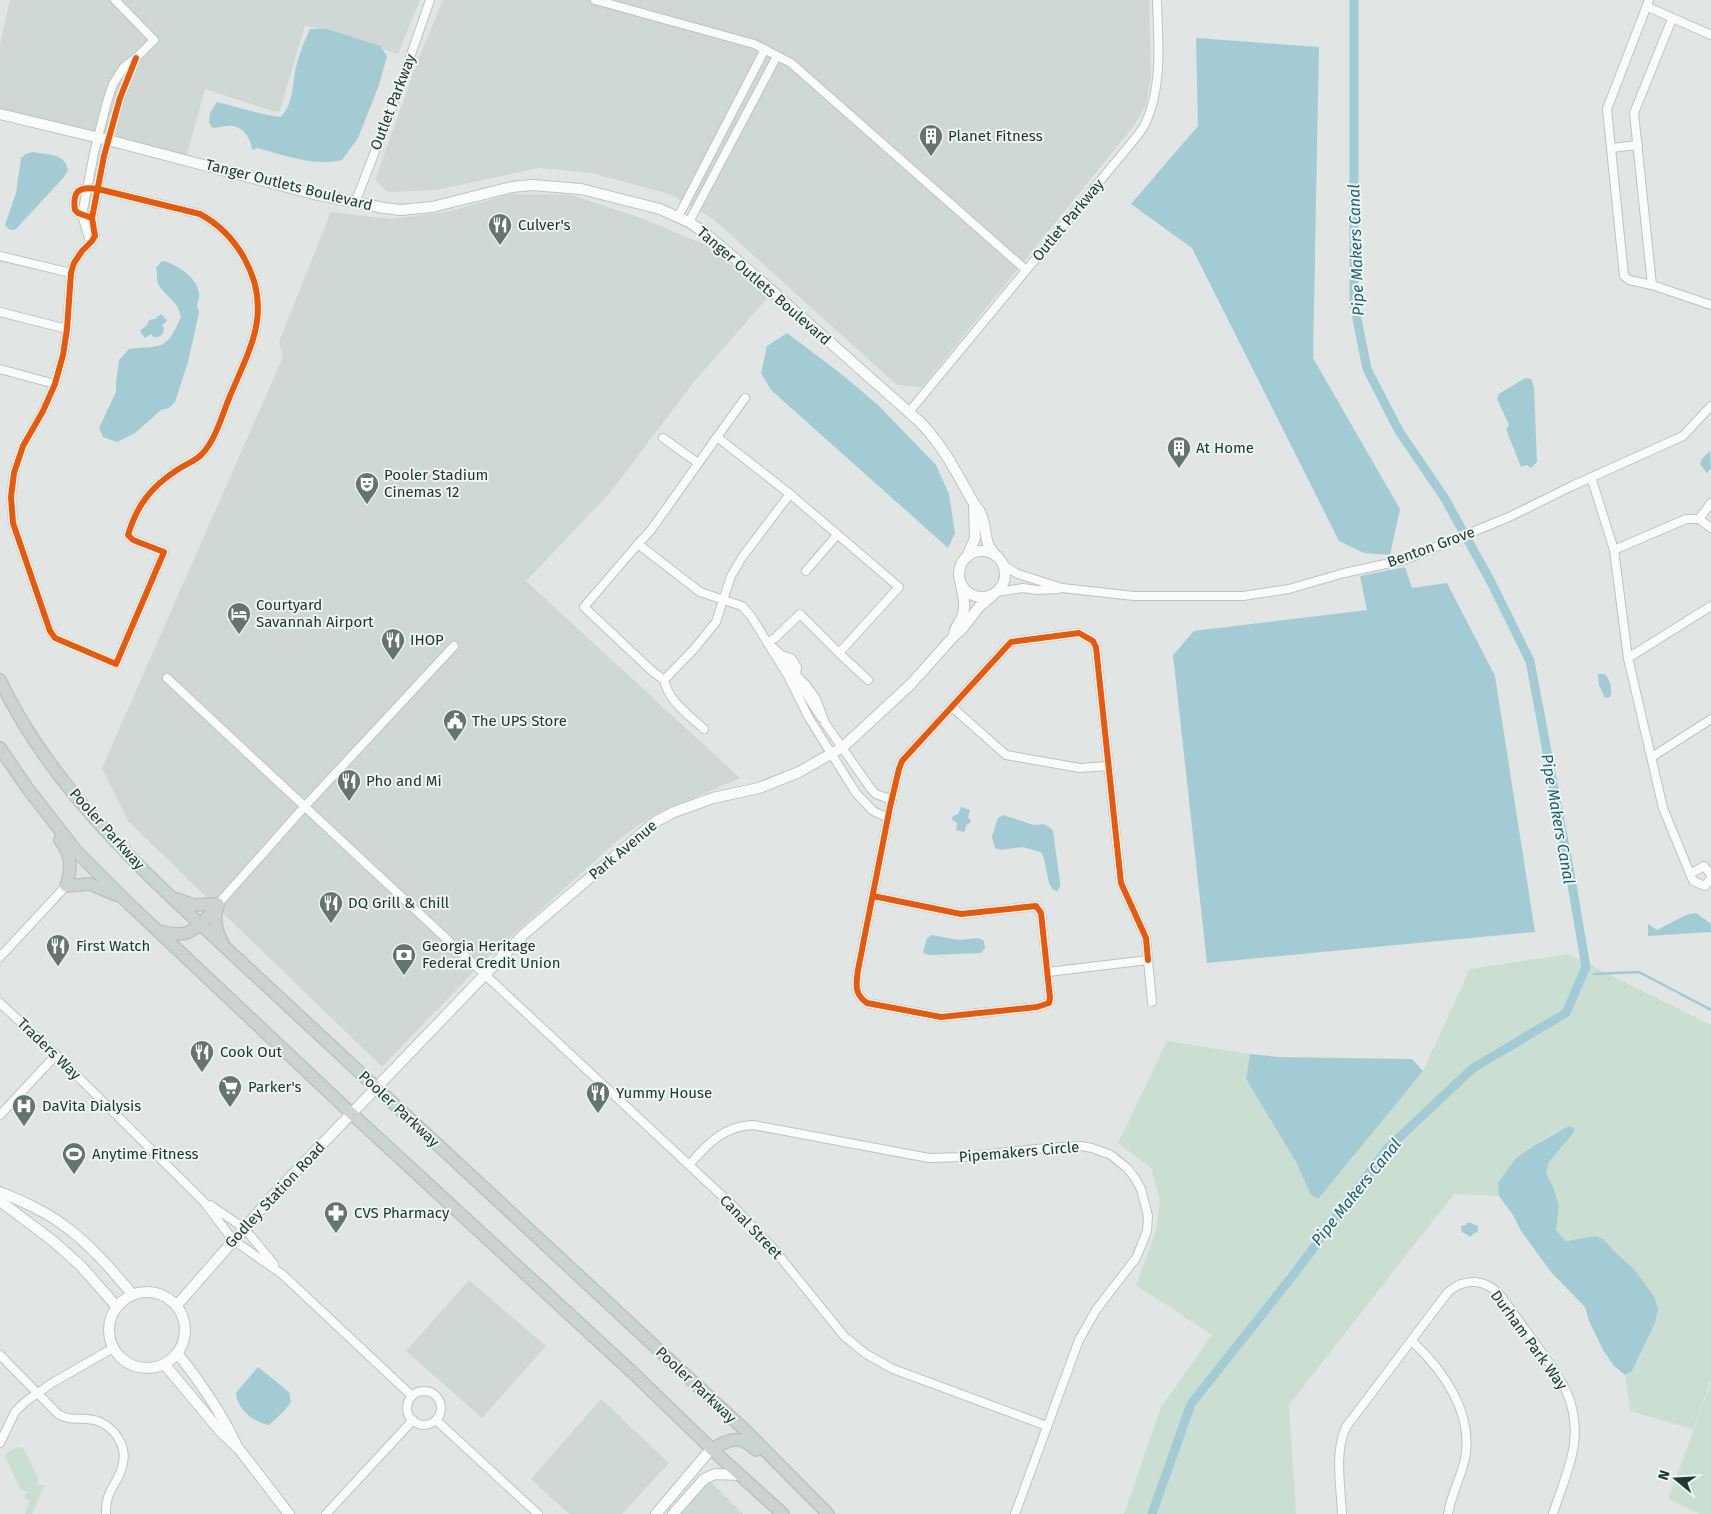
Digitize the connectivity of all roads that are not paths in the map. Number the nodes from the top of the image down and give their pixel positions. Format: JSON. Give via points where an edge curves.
{"nodes":[{"id":1,"x":115,"y":0,"type":"edge"},
{"id":2,"x":430,"y":0,"type":"edge"},
{"id":3,"x":595,"y":0,"type":"edge"},
{"id":4,"x":1158,"y":0,"type":"edge"},
{"id":5,"x":1648,"y":4,"type":"edge"},
{"id":6,"x":1672,"y":19,"type":"junction"},
{"id":7,"x":1711,"y":35,"type":"edge"},
{"id":8,"x":765,"y":50,"type":"junction"},
{"id":9,"x":777,"y":56,"type":"junction"},
{"id":10,"x":0,"y":114,"type":"edge"},
{"id":11,"x":103,"y":139,"type":"junction"},
{"id":12,"x":1638,"y":145,"type":"junction"},
{"id":13,"x":1611,"y":148,"type":"junction"},
{"id":14,"x":88,"y":187,"type":"junction"},
{"id":15,"x":98,"y":189,"type":"junction"},
{"id":16,"x":354,"y":203,"type":"junction"},
{"id":17,"x":82,"y":215,"type":"junction"},
{"id":18,"x":678,"y":216,"type":"junction"},
{"id":19,"x":92,"y":218,"type":"junction"},
{"id":20,"x":689,"y":222,"type":"junction"},
{"id":21,"x":92,"y":241,"type":"junction"},
{"id":22,"x":0,"y":256,"type":"edge"},
{"id":23,"x":1026,"y":270,"type":"junction"},
{"id":24,"x":71,"y":273,"type":"junction"},
{"id":25,"x":1652,"y":285,"type":"junction"},
{"id":26,"x":1711,"y":305,"type":"edge"},
{"id":27,"x":0,"y":312,"type":"edge"},
{"id":28,"x":67,"y":329,"type":"junction"},
{"id":29,"x":0,"y":369,"type":"edge"},
{"id":30,"x":55,"y":384,"type":"junction"},
{"id":31,"x":745,"y":398,"type":"dead end"},
{"id":32,"x":1711,"y":406,"type":"edge"},
{"id":33,"x":909,"y":412,"type":"junction"},
{"id":34,"x":717,"y":436,"type":"junction"},
{"id":35,"x":663,"y":438,"type":"dead end"},
{"id":36,"x":698,"y":463,"type":"junction"},
{"id":37,"x":1591,"y":477,"type":"junction"},
{"id":38,"x":790,"y":494,"type":"junction"},
{"id":39,"x":1711,"y":503,"type":"edge"},
{"id":40,"x":974,"y":504,"type":"junction"},
{"id":41,"x":1699,"y":519,"type":"junction"},
{"id":42,"x":1711,"y":528,"type":"edge"},
{"id":43,"x":837,"y":535,"type":"junction"},
{"id":44,"x":638,"y":544,"type":"junction"},
{"id":45,"x":1614,"y":550,"type":"junction"},
{"id":46,"x":967,"y":557,"type":"junction"},
{"id":47,"x":1000,"y":561,"type":"junction"},
{"id":48,"x":806,"y":571,"type":"dead end"},
{"id":49,"x":961,"y":584,"type":"junction"},
{"id":50,"x":1062,"y":588,"type":"junction"},
{"id":51,"x":994,"y":594,"type":"junction"},
{"id":52,"x":722,"y":600,"type":"junction"},
{"id":53,"x":1711,"y":606,"type":"edge"},
{"id":54,"x":954,"y":636,"type":"junction"},
{"id":55,"x":768,"y":644,"type":"junction"},
{"id":56,"x":454,"y":646,"type":"dead end"},
{"id":57,"x":838,"y":653,"type":"junction"},
{"id":58,"x":1628,"y":658,"type":"junction"},
{"id":59,"x":167,"y":678,"type":"dead end"},
{"id":60,"x":0,"y":680,"type":"edge"},
{"id":61,"x":664,"y":680,"type":"junction"},
{"id":62,"x":868,"y":680,"type":"dead end"},
{"id":63,"x":952,"y":707,"type":"junction"},
{"id":64,"x":1711,"y":720,"type":"edge"},
{"id":65,"x":704,"y":729,"type":"dead end"},
{"id":66,"x":843,"y":747,"type":"junction"},
{"id":67,"x":0,"y":748,"type":"edge"},
{"id":68,"x":831,"y":755,"type":"junction"},
{"id":69,"x":1652,"y":757,"type":"junction"},
{"id":70,"x":1108,"y":766,"type":"junction"},
{"id":71,"x":33,"y":797,"type":"junction"},
{"id":72,"x":892,"y":800,"type":"junction"},
{"id":73,"x":305,"y":806,"type":"junction"},
{"id":74,"x":888,"y":818,"type":"junction"},
{"id":75,"x":1690,"y":874,"type":"junction"},
{"id":76,"x":1711,"y":876,"type":"edge"},
{"id":77,"x":66,"y":886,"type":"junction"},
{"id":78,"x":168,"y":894,"type":"junction"},
{"id":79,"x":873,"y":896,"type":"junction"},
{"id":80,"x":126,"y":901,"type":"junction"},
{"id":81,"x":218,"y":904,"type":"junction"},
{"id":82,"x":200,"y":924,"type":"junction"},
{"id":83,"x":158,"y":931,"type":"junction"},
{"id":84,"x":226,"y":949,"type":"junction"},
{"id":85,"x":0,"y":957,"type":"edge"},
{"id":86,"x":1148,"y":960,"type":"junction"},
{"id":87,"x":1048,"y":972,"type":"junction"},
{"id":88,"x":485,"y":974,"type":"junction"},
{"id":89,"x":1152,"y":1002,"type":"dead end"},
{"id":90,"x":0,"y":1003,"type":"edge"},
{"id":91,"x":56,"y":1055,"type":"junction"},
{"id":92,"x":376,"y":1089,"type":"junction"},
{"id":93,"x":352,"y":1114,"type":"junction"},
{"id":94,"x":0,"y":1115,"type":"edge"},
{"id":95,"x":690,"y":1166,"type":"junction"},
{"id":96,"x":0,"y":1192,"type":"edge"},
{"id":97,"x":0,"y":1201,"type":"edge"},
{"id":98,"x":204,"y":1202,"type":"junction"},
{"id":99,"x":244,"y":1228,"type":"junction"},
{"id":100,"x":233,"y":1240,"type":"junction"},
{"id":101,"x":282,"y":1274,"type":"junction"},
{"id":102,"x":133,"y":1294,"type":"junction"},
{"id":103,"x":177,"y":1305,"type":"junction"},
{"id":104,"x":116,"y":1307,"type":"junction"},
{"id":105,"x":1412,"y":1340,"type":"junction"},
{"id":106,"x":113,"y":1348,"type":"junction"},
{"id":107,"x":178,"y":1354,"type":"junction"},
{"id":108,"x":0,"y":1355,"type":"edge"},
{"id":109,"x":165,"y":1365,"type":"junction"},
{"id":110,"x":37,"y":1392,"type":"junction"},
{"id":111,"x":412,"y":1396,"type":"junction"},
{"id":112,"x":413,"y":1420,"type":"junction"},
{"id":113,"x":436,"y":1420,"type":"junction"},
{"id":114,"x":1047,"y":1426,"type":"junction"},
{"id":115,"x":0,"y":1443,"type":"edge"},
{"id":116,"x":238,"y":1449,"type":"junction"},
{"id":117,"x":711,"y":1449,"type":"junction"},
{"id":118,"x":740,"y":1475,"type":"junction"},
{"id":119,"x":106,"y":1514,"type":"edge"},
{"id":120,"x":289,"y":1514,"type":"edge"},
{"id":121,"x":326,"y":1514,"type":"edge"},
{"id":122,"x":538,"y":1514,"type":"edge"},
{"id":123,"x":656,"y":1514,"type":"edge"},
{"id":124,"x":673,"y":1514,"type":"edge"},
{"id":125,"x":783,"y":1514,"type":"edge"},
{"id":126,"x":826,"y":1514,"type":"edge"},
{"id":127,"x":1015,"y":1514,"type":"edge"},
{"id":128,"x":1342,"y":1514,"type":"edge"},
{"id":129,"x":1448,"y":1514,"type":"edge"},
{"id":130,"x":1553,"y":1514,"type":"edge"}],
"edges":[{"from":1,"to":11,"type":"street","via":[[154,40],[124,67],[113,84],[107,102]]},
{"from":2,"to":16,"type":"street","name":"Outlet Parkway"},
{"from":3,"to":8,"type":"street","via":[[754,44]]},
{"from":4,"to":23,"type":"street","name":"Outlet Parkway","via":[[1155,95],[1146,123]]},
{"from":5,"to":6,"type":"street"},
{"from":5,"to":13,"type":"street","via":[[1607,109]]},
{"from":6,"to":7,"type":"street"},
{"from":6,"to":12,"type":"street","via":[[1634,113]]},
{"from":8,"to":9,"type":"street"},
{"from":8,"to":18,"type":"street"},
{"from":9,"to":20,"type":"street"},
{"from":9,"to":23,"type":"street","via":[[791,63]]},
{"from":10,"to":11,"type":"street","name":"Tanger Outlets Boulevard"},
{"from":11,"to":14,"type":"street"},
{"from":11,"to":15,"type":"street"},
{"from":11,"to":16,"type":"street","name":"Tanger Outlets Boulevard"},
{"from":12,"to":13,"type":"street"},
{"from":12,"to":25,"type":"street"},
{"from":13,"to":25,"type":"street","via":[[1624,276]]},
{"from":14,"to":15,"type":"street"},
{"from":14,"to":17,"type":"street","via":[[79,189],[74,206]]},
{"from":15,"to":19,"type":"street"},
{"from":15,"to":30,"type":"street","via":[[200,214],[213,221],[245,259],[257,303],[257,322],[251,344],[212,439],[202,455],[159,482],[146,496],[130,527],[128,535],[133,540],[164,552],[116,664],[55,638],[13,523],[10,497],[14,473],[23,446]]},
{"from":16,"to":18,"type":"street","name":"Tanger Outlets Boulevard","via":[[415,210],[512,187],[547,186],[596,192]]},
{"from":17,"to":19,"type":"street"},
{"from":17,"to":21,"type":"street"},
{"from":18,"to":20,"type":"street","name":"Tanger Outlets Boulevard"},
{"from":19,"to":21,"type":"street","via":[[95,236]]},
{"from":20,"to":33,"type":"street","name":"Tanger Outlets Boulevard","via":[[745,267]]},
{"from":21,"to":24,"type":"street","via":[[74,263]]},
{"from":22,"to":24,"type":"street"},
{"from":23,"to":33,"type":"street","name":"Outlet Parkway"},
{"from":24,"to":28,"type":"street"},
{"from":25,"to":26,"type":"street"},
{"from":27,"to":28,"type":"street"},
{"from":28,"to":30,"type":"street"},
{"from":29,"to":30,"type":"street"},
{"from":31,"to":34,"type":"street"},
{"from":32,"to":37,"type":"street","name":"Benton Grove","via":[[1683,436]]},
{"from":33,"to":40,"type":"street","name":"Tanger Outlets Boulevard","via":[[948,455]]},
{"from":34,"to":36,"type":"street"},
{"from":34,"to":38,"type":"street"},
{"from":35,"to":36,"type":"street"},
{"from":36,"to":44,"type":"street"},
{"from":37,"to":45,"type":"street"},
{"from":37,"to":50,"type":"street","name":"Benton Grove","via":[[1404,560],[1288,589],[1243,596],[1134,596]]},
{"from":38,"to":43,"type":"street"},
{"from":38,"to":52,"type":"street","via":[[743,556]]},
{"from":39,"to":41,"type":"street"},
{"from":40,"to":46,"type":"street","via":[[975,538]]},
{"from":40,"to":47,"type":"street","name":"Tanger Outlets Boulevard","via":[[980,512],[990,550]]},
{"from":41,"to":42,"type":"street"},
{"from":41,"to":45,"type":"street","via":[[1686,519]]},
{"from":43,"to":48,"type":"street"},
{"from":43,"to":57,"type":"street","via":[[899,587]]},
{"from":44,"to":52,"type":"street","via":[[700,592]]},
{"from":44,"to":61,"type":"street","via":[[584,607]]},
{"from":45,"to":58,"type":"street"},
{"from":46,"to":47,"type":"street","via":[[981,551],[990,552]]},
{"from":46,"to":49,"type":"street","via":[[960,566]]},
{"from":47,"to":50,"type":"street","name":"Benton Grove","via":[[1018,574]]},
{"from":47,"to":51,"type":"street","via":[[1005,573],[1004,582]]},
{"from":49,"to":51,"type":"street","via":[[974,596],[983,598]]},
{"from":49,"to":54,"type":"street","name":"Park Avenue","via":[[963,614]]},
{"from":50,"to":51,"type":"street","name":"Benton Grove","via":[[1022,588]]},
{"from":51,"to":54,"type":"street","name":"Park Avenue","via":[[978,607]]},
{"from":52,"to":55,"type":"street","via":[[742,606]]},
{"from":52,"to":61,"type":"street","via":[[716,622]]},
{"from":53,"to":58,"type":"street"},
{"from":54,"to":66,"type":"street","name":"Park Avenue","via":[[911,684]]},
{"from":55,"to":57,"type":"street","via":[[800,614]]},
{"from":55,"to":66,"type":"street","via":[[781,655],[791,658],[797,667],[796,675],[816,699],[825,722]]},
{"from":55,"to":68,"type":"street"},
{"from":56,"to":73,"type":"street"},
{"from":57,"to":62,"type":"street"},
{"from":58,"to":69,"type":"street"},
{"from":59,"to":73,"type":"street","name":"Canal Street"},
{"from":60,"to":78,"type":"main road","name":"Pooler Parkway","via":[[52,768],[110,838]]},
{"from":61,"to":65,"type":"street","via":[[666,691],[676,704]]},
{"from":63,"to":70,"type":"street","via":[[1006,756],[1080,768]]},
{"from":63,"to":70,"type":"street","via":[[1011,642],[1079,633],[1096,647]]},
{"from":63,"to":72,"type":"street","via":[[902,761]]},
{"from":64,"to":69,"type":"street"},
{"from":66,"to":68,"type":"street","name":"Park Avenue"},
{"from":66,"to":72,"type":"street","via":[[870,789]]},
{"from":67,"to":71,"type":"main road"},
{"from":68,"to":74,"type":"street","via":[[864,804]]},
{"from":68,"to":88,"type":"street","name":"Park Avenue","via":[[759,788],[713,798],[655,822],[524,934]]},
{"from":69,"to":75,"type":"street","via":[[1663,808]]},
{"from":70,"to":86,"type":"street","via":[[1121,884],[1146,938]]},
{"from":71,"to":77,"type":"main road","via":[[41,817],[66,847],[71,859]]},
{"from":71,"to":80,"type":"main road","via":[[77,852]]},
{"from":72,"to":74,"type":"street"},
{"from":73,"to":81,"type":"street"},
{"from":73,"to":88,"type":"street","name":"Canal Street"},
{"from":74,"to":79,"type":"street"},
{"from":75,"to":76,"type":"street","via":[[1704,866]]},
{"from":75,"to":76,"type":"street","via":[[1693,881],[1705,886]]},
{"from":77,"to":80,"type":"main road","via":[[90,884]]},
{"from":77,"to":85,"type":"street"},
{"from":78,"to":81,"type":"main road","via":[[193,905]]},
{"from":78,"to":82,"type":"main road","name":"Pooler Parkway"},
{"from":79,"to":87,"type":"street","via":[[961,914],[1036,906],[1041,913]]},
{"from":79,"to":87,"type":"street","via":[[856,983],[856,991],[867,1003],[941,1017],[1037,1007],[1049,1003]]},
{"from":80,"to":83,"type":"main road"},
{"from":81,"to":82,"type":"main road"},
{"from":81,"to":84,"type":"main road","via":[[215,924]]},
{"from":82,"to":83,"type":"main road","via":[[186,933]]},
{"from":82,"to":84,"type":"main road","name":"Pooler Parkway"},
{"from":83,"to":93,"type":"main road"},
{"from":84,"to":92,"type":"main road","name":"Pooler Parkway"},
{"from":86,"to":87,"type":"street"},
{"from":86,"to":89,"type":"street"},
{"from":88,"to":92,"type":"street","name":"Park Avenue"},
{"from":88,"to":95,"type":"street","name":"Canal Street"},
{"from":90,"to":91,"type":"street","name":"Traders Way"},
{"from":91,"to":94,"type":"street"},
{"from":91,"to":98,"type":"street","name":"Traders Way"},
{"from":92,"to":93,"type":"street","name":"Godley Station Road"},
{"from":92,"to":126,"type":"main road","name":"Pooler Parkway","via":[[747,1432]]},
{"from":93,"to":99,"type":"street","name":"Godley Station Road"},
{"from":93,"to":117,"type":"main road"},
{"from":95,"to":114,"type":"street","name":"Canal Street","via":[[772,1247],[844,1336],[866,1354],[893,1369]]},
{"from":95,"to":114,"type":"street","name":"Pipemakers Circle","via":[[716,1137],[742,1126],[929,1158],[1069,1146],[1092,1148],[1111,1155],[1127,1168],[1141,1189],[1148,1216],[1147,1231],[1136,1258],[1087,1323]]},
{"from":96,"to":102,"type":"street","via":[[33,1206],[62,1224],[92,1248]]},
{"from":97,"to":104,"type":"street","via":[[81,1266]]},
{"from":98,"to":99,"type":"street","name":"Traders Way"},
{"from":98,"to":100,"type":"street","name":"Traders Way"},
{"from":99,"to":100,"type":"street","name":"Godley Station Road"},
{"from":99,"to":101,"type":"street","name":"Traders Way"},
{"from":100,"to":101,"type":"street","name":"Traders Way"},
{"from":100,"to":103,"type":"street","name":"Godley Station Road"},
{"from":101,"to":111,"type":"street"},
{"from":102,"to":103,"type":"street","via":[[156,1293]]},
{"from":102,"to":104,"type":"street"},
{"from":103,"to":107,"type":"street","via":[[184,1316],[186,1329]]},
{"from":104,"to":106,"type":"street","via":[[109,1327]]},
{"from":105,"to":128,"type":"street","name":"Durham Park Way","via":[[1355,1413],[1343,1434],[1339,1453]]},
{"from":105,"to":129,"type":"street","via":[[1447,1382],[1464,1424],[1465,1458]]},
{"from":105,"to":130,"type":"street","name":"Durham Park Way","via":[[1456,1286],[1480,1282],[1489,1285],[1500,1296],[1559,1377],[1571,1404],[1574,1426],[1572,1451]]},
{"from":106,"to":109,"type":"street","via":[[123,1360],[136,1367],[145,1369]]},
{"from":106,"to":110,"type":"street"},
{"from":107,"to":109,"type":"street"},
{"from":107,"to":116,"type":"street","via":[[228,1426]]},
{"from":108,"to":110,"type":"street"},
{"from":109,"to":116,"type":"street"},
{"from":110,"to":115,"type":"street","via":[[17,1409]]},
{"from":110,"to":119,"type":"street","via":[[61,1416],[97,1421],[109,1427],[119,1438],[123,1461],[108,1493]]},
{"from":111,"to":112,"type":"street","via":[[408,1411]]},
{"from":111,"to":113,"type":"street","via":[[421,1391],[435,1395],[441,1405]]},
{"from":112,"to":113,"type":"street","via":[[422,1424]]},
{"from":112,"to":121,"type":"street"},
{"from":113,"to":122,"type":"street"},
{"from":114,"to":127,"type":"street","name":"Pipemakers Circle"},
{"from":116,"to":120,"type":"street"},
{"from":117,"to":118,"type":"main road"},
{"from":117,"to":123,"type":"street"},
{"from":117,"to":126,"type":"main road","via":[[727,1441],[747,1442],[818,1512]]},
{"from":118,"to":124,"type":"street","via":[[715,1474],[704,1479]]},
{"from":118,"to":125,"type":"main road"}]}
